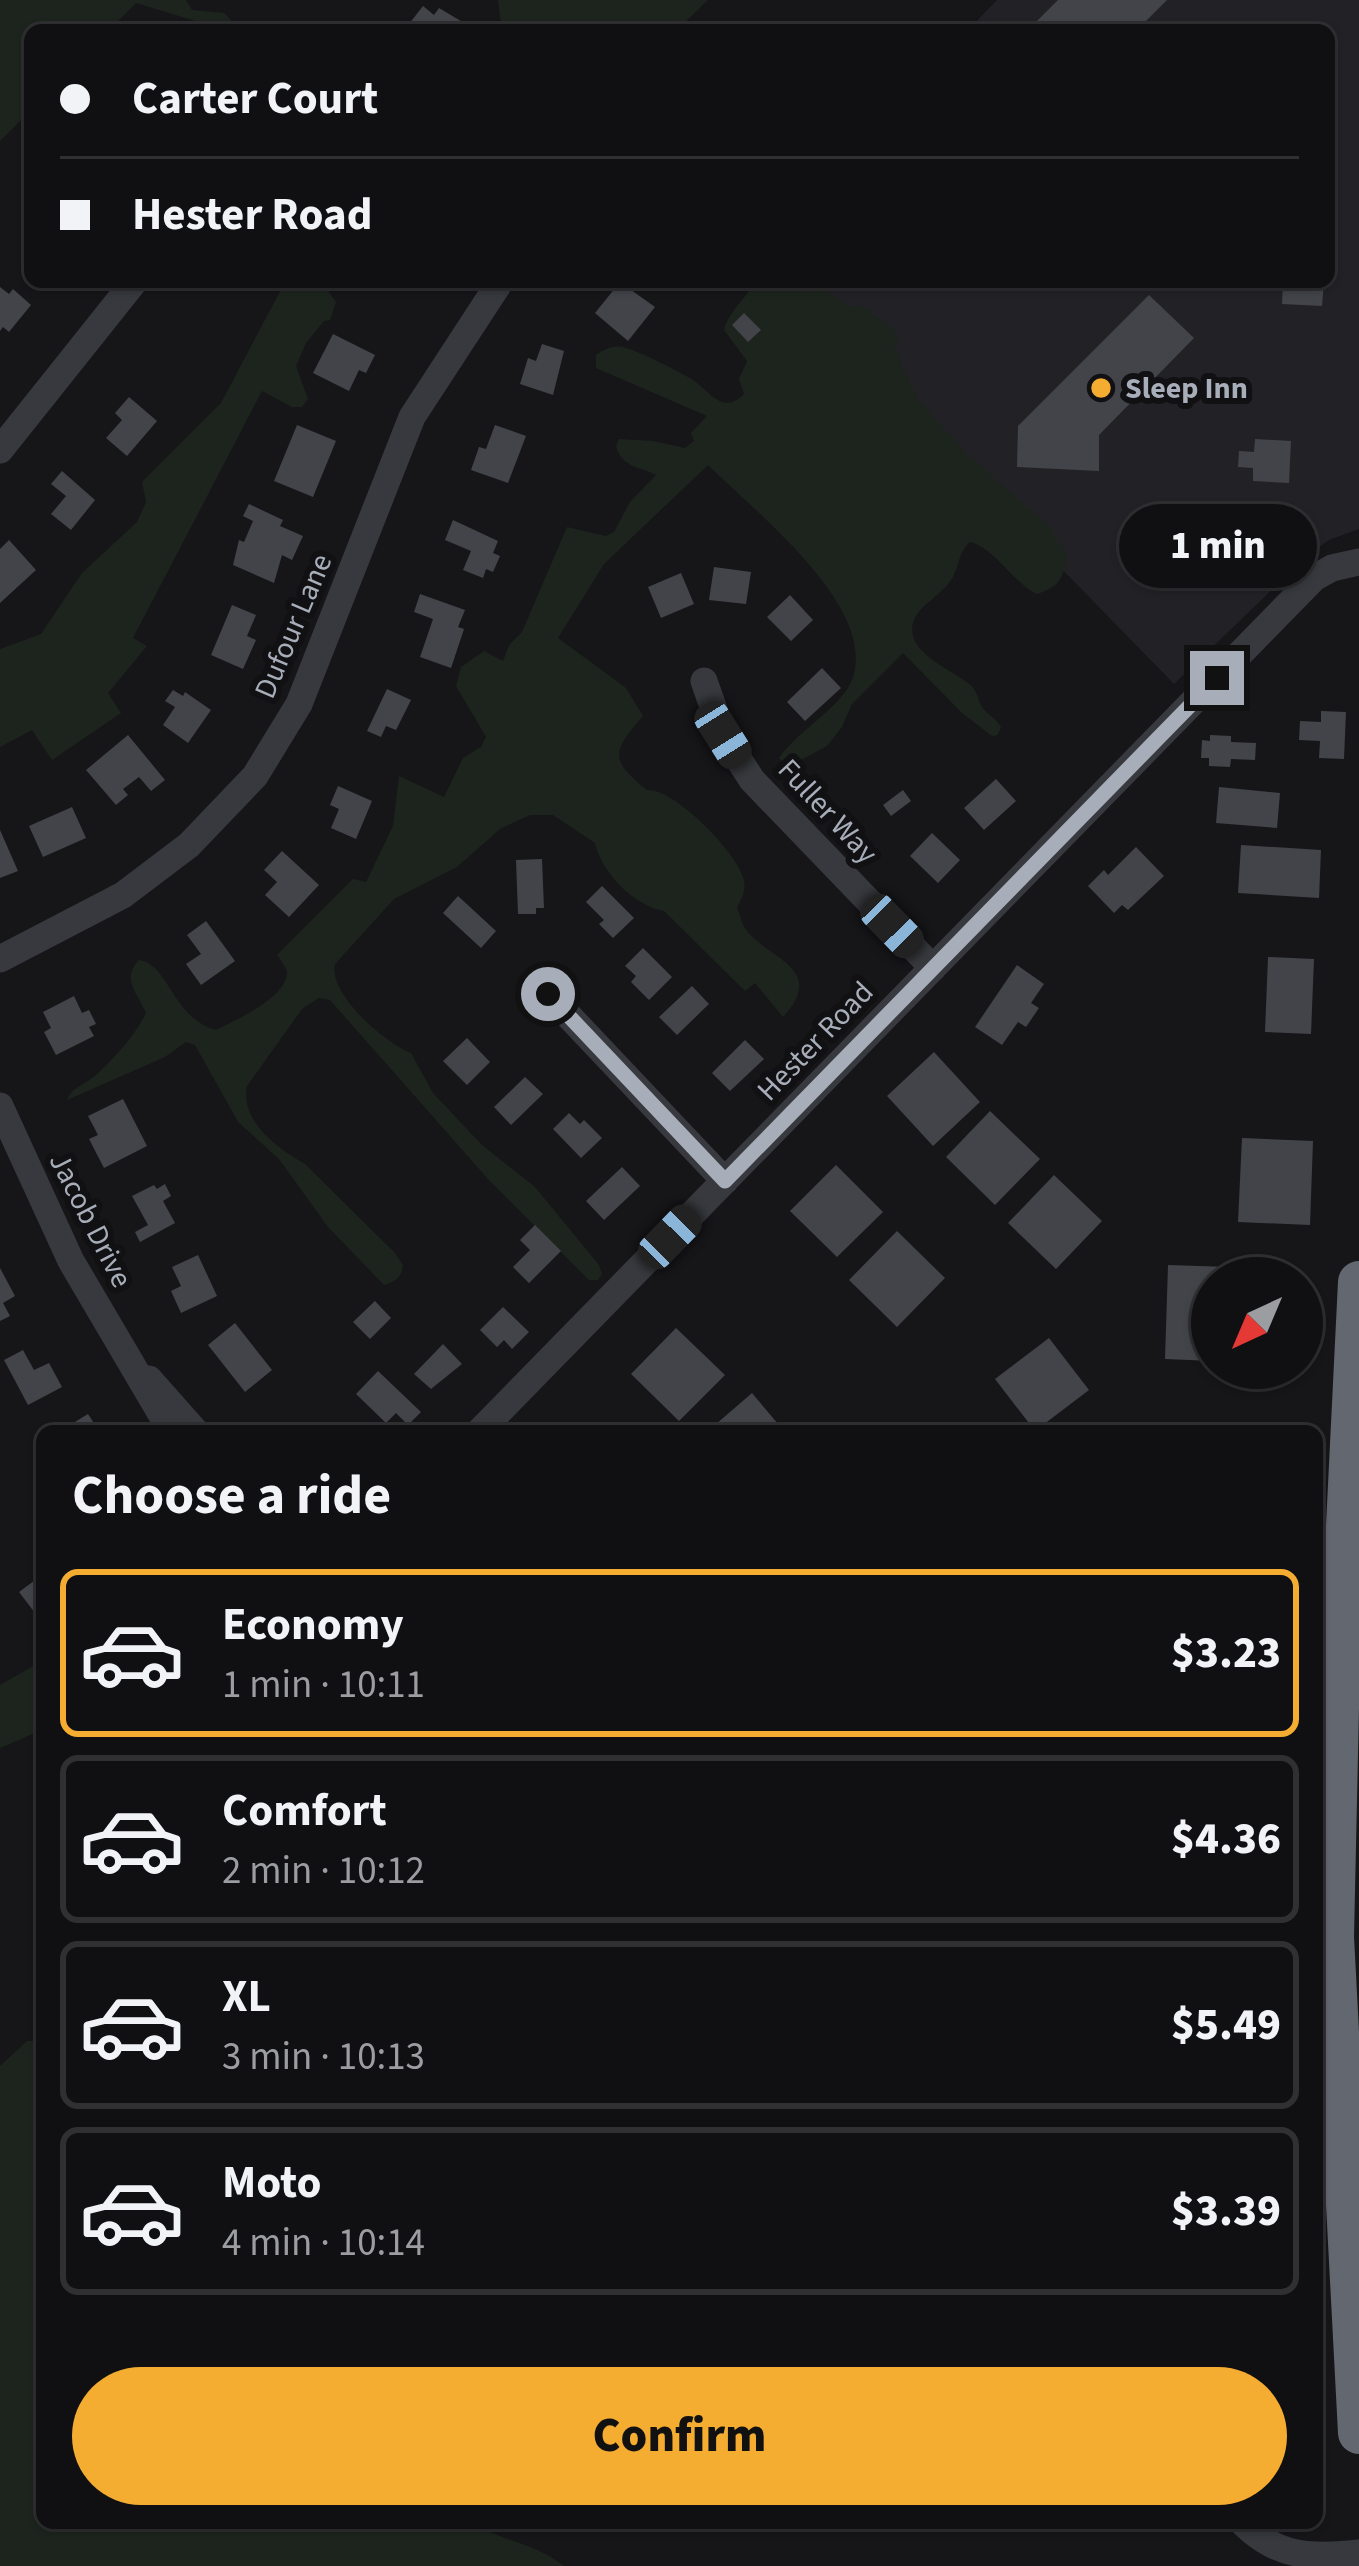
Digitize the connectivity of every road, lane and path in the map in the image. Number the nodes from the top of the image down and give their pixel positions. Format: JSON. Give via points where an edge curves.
{"nodes":[{"id":1,"x":129,"y":288,"type":"edge"},
{"id":2,"x":496,"y":288,"type":"edge"},
{"id":3,"x":0,"y":450,"type":"edge"},
{"id":4,"x":1359,"y":562,"type":"edge"},
{"id":5,"x":704,"y":681,"type":"dead end"},
{"id":6,"x":0,"y":959,"type":"edge"},
{"id":7,"x":933,"y":968,"type":"junction"},
{"id":8,"x":548,"y":994,"type":"dead end"},
{"id":9,"x":0,"y":1106,"type":"edge"},
{"id":10,"x":725,"y":1181,"type":"junction"},
{"id":11,"x":1359,"y":1282,"type":"edge"},
{"id":12,"x":129,"y":1360,"type":"junction"},
{"id":13,"x":167,"y":1425,"type":"edge"},
{"id":14,"x":191,"y":1425,"type":"edge"},
{"id":15,"x":486,"y":1425,"type":"edge"},
{"id":16,"x":1338,"y":1708,"type":"edge"},
{"id":17,"x":1359,"y":2433,"type":"edge"},
{"id":18,"x":1249,"y":2529,"type":"edge"},
{"id":19,"x":1359,"y":2553,"type":"edge"}],
"edges":[{"from":1,"to":3,"type":"street"},
{"from":2,"to":6,"type":"street","name":"Dufour Lane","via":[[412,417],[299,704],[255,776],[190,845],[123,895]]},
{"from":4,"to":7,"type":"street","name":"Hester Road","via":[[1314,578]]},
{"from":5,"to":7,"type":"street","name":"Fuller Way","via":[[723,735],[752,780]]},
{"from":7,"to":10,"type":"street","name":"Hester Road"},
{"from":8,"to":10,"type":"street"},
{"from":9,"to":12,"type":"street","name":"Jacob Drive","via":[[70,1261]]},
{"from":10,"to":15,"type":"street","name":"Hester Road"},
{"from":11,"to":16,"type":"highway"},
{"from":12,"to":13,"type":"street","name":"Jacob Drive"},
{"from":12,"to":14,"type":"street","name":"Jacob Drive"},
{"from":16,"to":17,"type":"highway","via":[[1333,1937]]},
{"from":18,"to":19,"type":"street","via":[[1288,2554]]}]}
